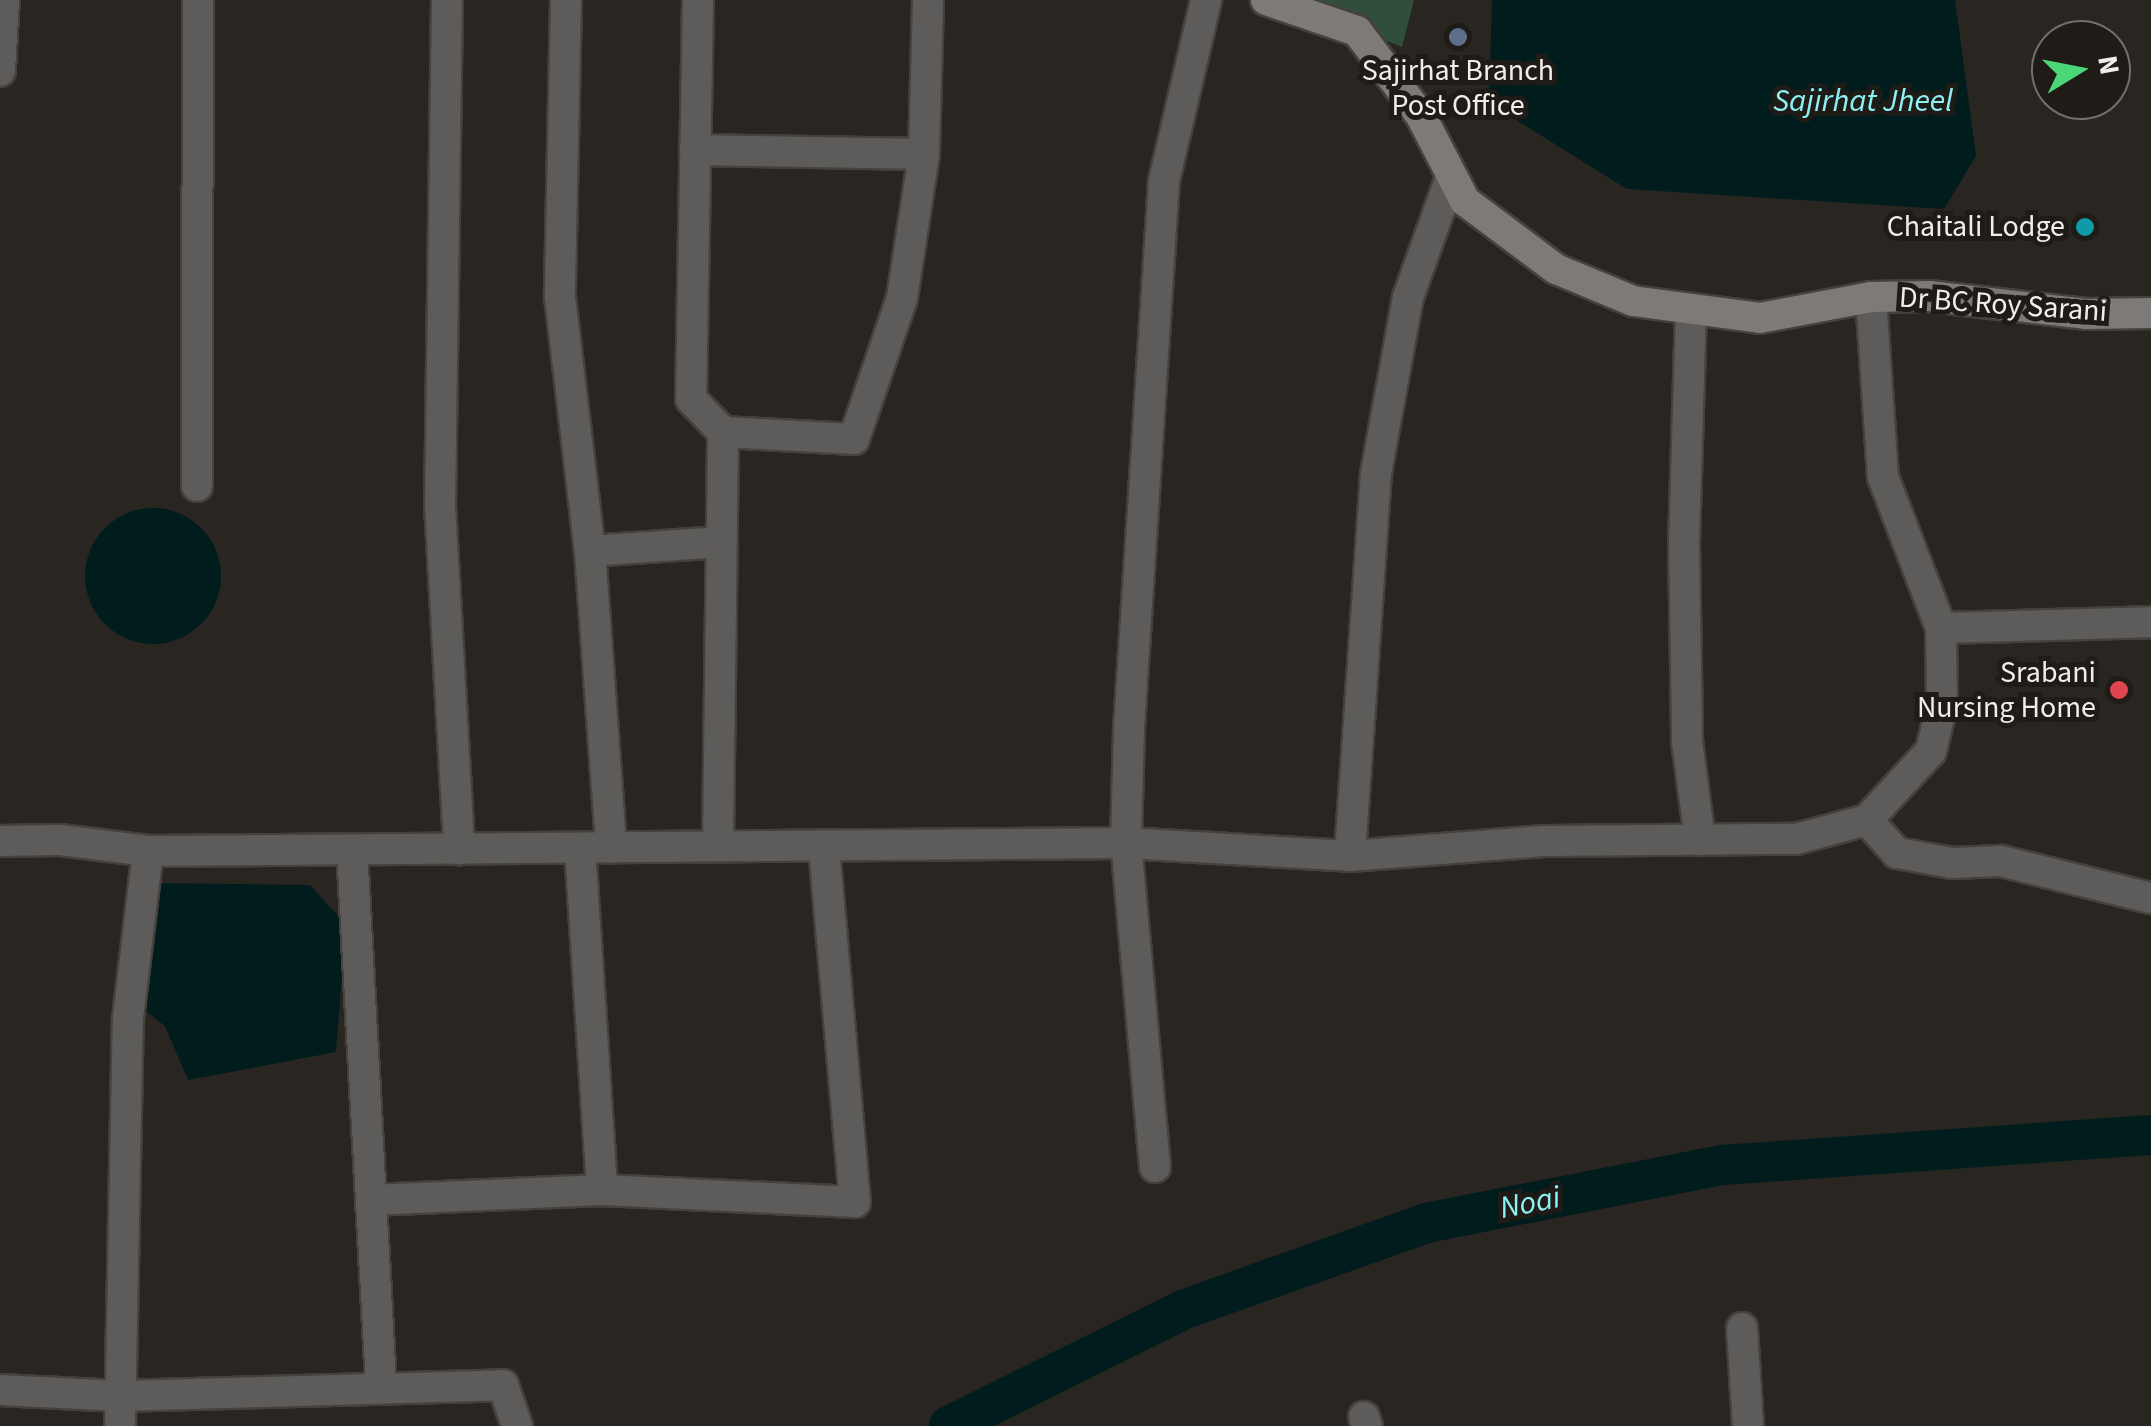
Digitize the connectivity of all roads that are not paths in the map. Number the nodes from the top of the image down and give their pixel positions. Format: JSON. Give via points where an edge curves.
{"nodes":[{"id":1,"x":4,"y":0,"type":"edge"},
{"id":2,"x":198,"y":0,"type":"edge"},
{"id":3,"x":447,"y":0,"type":"edge"},
{"id":4,"x":566,"y":0,"type":"edge"},
{"id":5,"x":698,"y":0,"type":"edge"},
{"id":6,"x":928,"y":0,"type":"edge"},
{"id":7,"x":1206,"y":0,"type":"edge"},
{"id":8,"x":1266,"y":0,"type":"edge"},
{"id":9,"x":0,"y":71,"type":"edge"},
{"id":10,"x":695,"y":150,"type":"junction"},
{"id":11,"x":924,"y":154,"type":"junction"},
{"id":12,"x":1450,"y":180,"type":"junction"},
{"id":13,"x":1871,"y":298,"type":"junction"},
{"id":14,"x":1691,"y":309,"type":"junction"},
{"id":15,"x":2151,"y":314,"type":"edge"},
{"id":16,"x":723,"y":432,"type":"junction"},
{"id":17,"x":197,"y":486,"type":"dead end"},
{"id":18,"x":721,"y":542,"type":"junction"},
{"id":19,"x":590,"y":551,"type":"junction"},
{"id":20,"x":2151,"y":622,"type":"edge"},
{"id":21,"x":1941,"y":628,"type":"junction"},
{"id":22,"x":1866,"y":820,"type":"junction"},
{"id":23,"x":1700,"y":840,"type":"junction"},
{"id":24,"x":0,"y":842,"type":"edge"},
{"id":25,"x":1126,"y":843,"type":"junction"},
{"id":26,"x":824,"y":845,"type":"junction"},
{"id":27,"x":718,"y":846,"type":"junction"},
{"id":28,"x":611,"y":847,"type":"junction"},
{"id":29,"x":580,"y":848,"type":"junction"},
{"id":30,"x":352,"y":850,"type":"junction"},
{"id":31,"x":459,"y":850,"type":"junction"},
{"id":32,"x":148,"y":851,"type":"junction"},
{"id":33,"x":1350,"y":856,"type":"junction"},
{"id":34,"x":2151,"y":898,"type":"edge"},
{"id":35,"x":1155,"y":1166,"type":"dead end"},
{"id":36,"x":602,"y":1190,"type":"junction"},
{"id":37,"x":371,"y":1200,"type":"junction"},
{"id":38,"x":1742,"y":1328,"type":"dead end"},
{"id":39,"x":381,"y":1384,"type":"junction"},
{"id":40,"x":0,"y":1390,"type":"edge"},
{"id":41,"x":120,"y":1411,"type":"edge"},
{"id":42,"x":517,"y":1426,"type":"edge"},
{"id":43,"x":1748,"y":1426,"type":"edge"}],
"edges":[{"from":1,"to":9,"type":"street"},
{"from":2,"to":17,"type":"street"},
{"from":3,"to":31,"type":"street","via":[[440,505]]},
{"from":4,"to":19,"type":"street","via":[[560,297]]},
{"from":5,"to":10,"type":"street"},
{"from":6,"to":11,"type":"street"},
{"from":7,"to":25,"type":"street","via":[[1164,181]]},
{"from":8,"to":12,"type":"street","name":"Dr BC Roy Sarani","via":[[1356,31],[1421,116]]},
{"from":10,"to":11,"type":"street"},
{"from":10,"to":16,"type":"street","via":[[690,399]]},
{"from":11,"to":16,"type":"street","via":[[902,298],[854,440]]},
{"from":12,"to":14,"type":"street","name":"Dr BC Roy Sarani","via":[[1466,201],[1556,270],[1633,301]]},
{"from":12,"to":33,"type":"street","via":[[1408,297],[1376,473]]},
{"from":13,"to":14,"type":"street","name":"Dr BC Roy Sarani","via":[[1760,318]]},
{"from":13,"to":15,"type":"street","name":"Dr BC Roy Sarani"},
{"from":13,"to":21,"type":"street","via":[[1883,477]]},
{"from":14,"to":23,"type":"street","via":[[1686,681]]},
{"from":16,"to":18,"type":"street"},
{"from":18,"to":19,"type":"street"},
{"from":18,"to":27,"type":"street"},
{"from":19,"to":28,"type":"street"},
{"from":20,"to":21,"type":"street"},
{"from":21,"to":22,"type":"street","via":[[1942,705],[1931,752]]},
{"from":22,"to":23,"type":"street","via":[[1796,839]]},
{"from":22,"to":34,"type":"street","via":[[1897,853],[2001,861]]},
{"from":23,"to":33,"type":"street","via":[[1544,840]]},
{"from":24,"to":32,"type":"street","via":[[60,840]]},
{"from":25,"to":26,"type":"street"},
{"from":25,"to":33,"type":"street"},
{"from":25,"to":35,"type":"street"},
{"from":26,"to":27,"type":"street"},
{"from":26,"to":36,"type":"street","via":[[855,1202]]},
{"from":27,"to":28,"type":"street"},
{"from":28,"to":29,"type":"street"},
{"from":29,"to":31,"type":"street"},
{"from":29,"to":36,"type":"street"},
{"from":30,"to":31,"type":"street"},
{"from":30,"to":32,"type":"street"},
{"from":30,"to":37,"type":"street"},
{"from":32,"to":41,"type":"street","via":[[128,1018]]},
{"from":36,"to":37,"type":"street"},
{"from":37,"to":39,"type":"street"},
{"from":38,"to":43,"type":"street"},
{"from":39,"to":41,"type":"street"},
{"from":39,"to":42,"type":"street","via":[[504,1385]]},
{"from":40,"to":41,"type":"street"}]}
